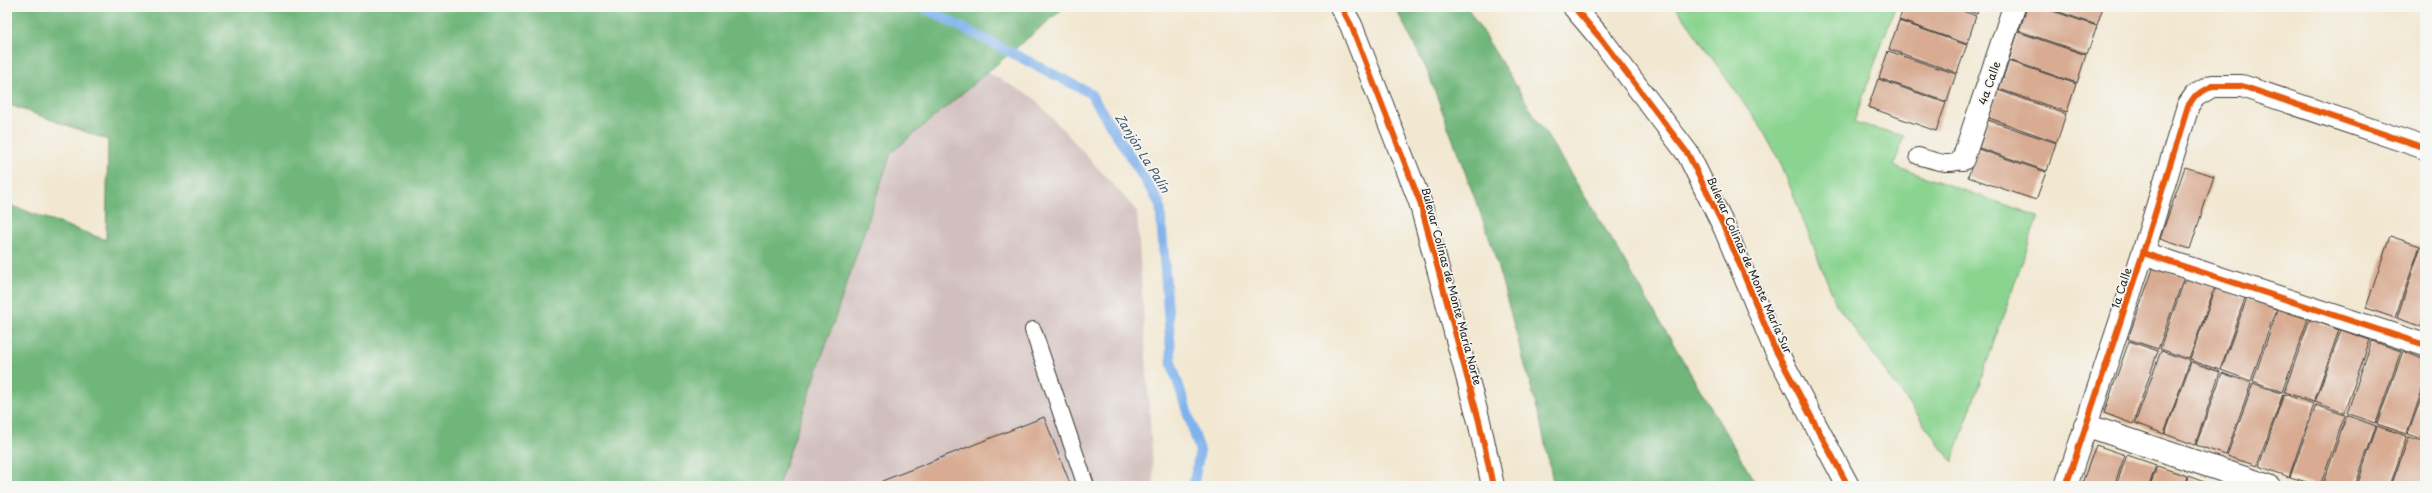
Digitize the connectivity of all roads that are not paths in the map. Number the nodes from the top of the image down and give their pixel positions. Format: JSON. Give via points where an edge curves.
{"nodes":[{"id":1,"x":1341,"y":7,"type":"edge"},
{"id":2,"x":1574,"y":7,"type":"edge"},
{"id":3,"x":2014,"y":7,"type":"edge"},
{"id":4,"x":2425,"y":148,"type":"edge"},
{"id":5,"x":1918,"y":156,"type":"dead end"},
{"id":6,"x":1963,"y":159,"type":"joint"},
{"id":7,"x":2143,"y":253,"type":"junction"},
{"id":8,"x":1033,"y":330,"type":"dead end"},
{"id":9,"x":2425,"y":345,"type":"edge"},
{"id":10,"x":2086,"y":425,"type":"junction"},
{"id":11,"x":1086,"y":486,"type":"edge"},
{"id":12,"x":1493,"y":486,"type":"edge"},
{"id":13,"x":1848,"y":486,"type":"edge"},
{"id":14,"x":2066,"y":486,"type":"edge"},
{"id":15,"x":2269,"y":486,"type":"edge"}],
"edges":[{"from":1,"to":12,"type":"street","name":"Bulevar Colinas de Monte María Norte","via":[[1351,25],[1420,202],[1479,421]]},
{"from":2,"to":13,"type":"street","name":"Bulevar Colinas de Monte María Sur","via":[[1688,154],[1726,229],[1773,345]]},
{"from":3,"to":6,"type":"street","name":"4a Calle"},
{"from":4,"to":7,"type":"street","name":"1a Calle","via":[[2242,86],[2212,86],[2195,96],[2182,122]]},
{"from":5,"to":6,"type":"lane","via":[[1945,163]]},
{"from":7,"to":9,"type":"street"},
{"from":7,"to":10,"type":"street","name":"1a Calle"},
{"from":8,"to":11,"type":"lane"},
{"from":10,"to":14,"type":"street","name":"1a Calle"},
{"from":10,"to":15,"type":"street"}]}
